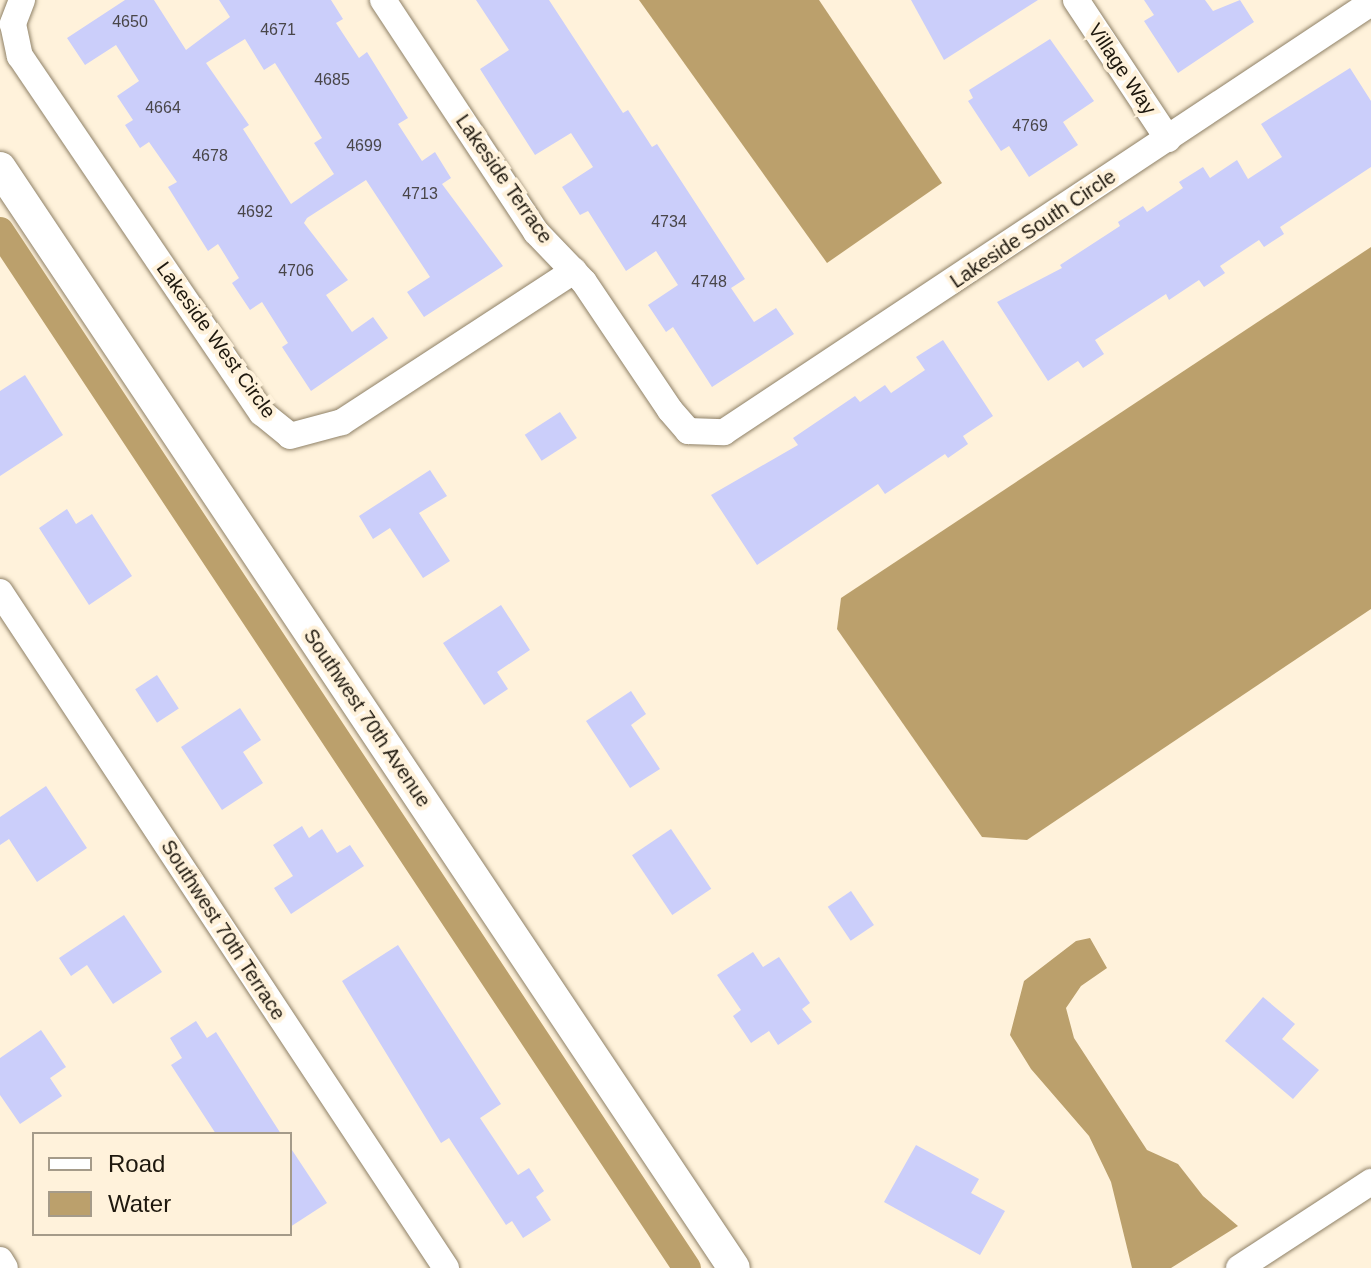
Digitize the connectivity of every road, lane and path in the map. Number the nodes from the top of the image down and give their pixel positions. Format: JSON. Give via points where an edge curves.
{"nodes":[{"id":1,"x":22,"y":0,"type":"edge"},
{"id":2,"x":383,"y":0,"type":"edge"},
{"id":3,"x":1076,"y":0,"type":"edge"},
{"id":4,"x":1371,"y":3,"type":"edge"},
{"id":5,"x":1168,"y":139,"type":"junction"},
{"id":6,"x":0,"y":168,"type":"edge"},
{"id":7,"x":574,"y":271,"type":"junction"},
{"id":8,"x":688,"y":431,"type":"joint"},
{"id":9,"x":0,"y":592,"type":"edge"},
{"id":10,"x":1371,"y":1182,"type":"edge"},
{"id":11,"x":0,"y":1260,"type":"edge"},
{"id":12,"x":5,"y":1268,"type":"edge"},
{"id":13,"x":446,"y":1268,"type":"edge"},
{"id":14,"x":734,"y":1268,"type":"edge"},
{"id":15,"x":1239,"y":1268,"type":"edge"}],
"edges":[{"from":1,"to":7,"type":"street","name":"Lakeside West Circle","via":[[13,24],[20,56],[262,413],[290,436],[342,422]]},
{"from":2,"to":7,"type":"street","name":"Lakeside Terrace","via":[[536,232]]},
{"from":3,"to":5,"type":"street","name":"Village Way"},
{"from":4,"to":5,"type":"street","name":"Lakeside South Circle"},
{"from":5,"to":8,"type":"street","name":"Lakeside South Circle","via":[[759,412],[724,432]]},
{"from":6,"to":14,"type":"street","name":"Southwest 70th Avenue"},
{"from":7,"to":8,"type":"street","name":"Lakeside Terrace"},
{"from":9,"to":13,"type":"street","name":"Southwest 70th Terrace"},
{"from":10,"to":15,"type":"street"},
{"from":11,"to":12,"type":"street"}]}
